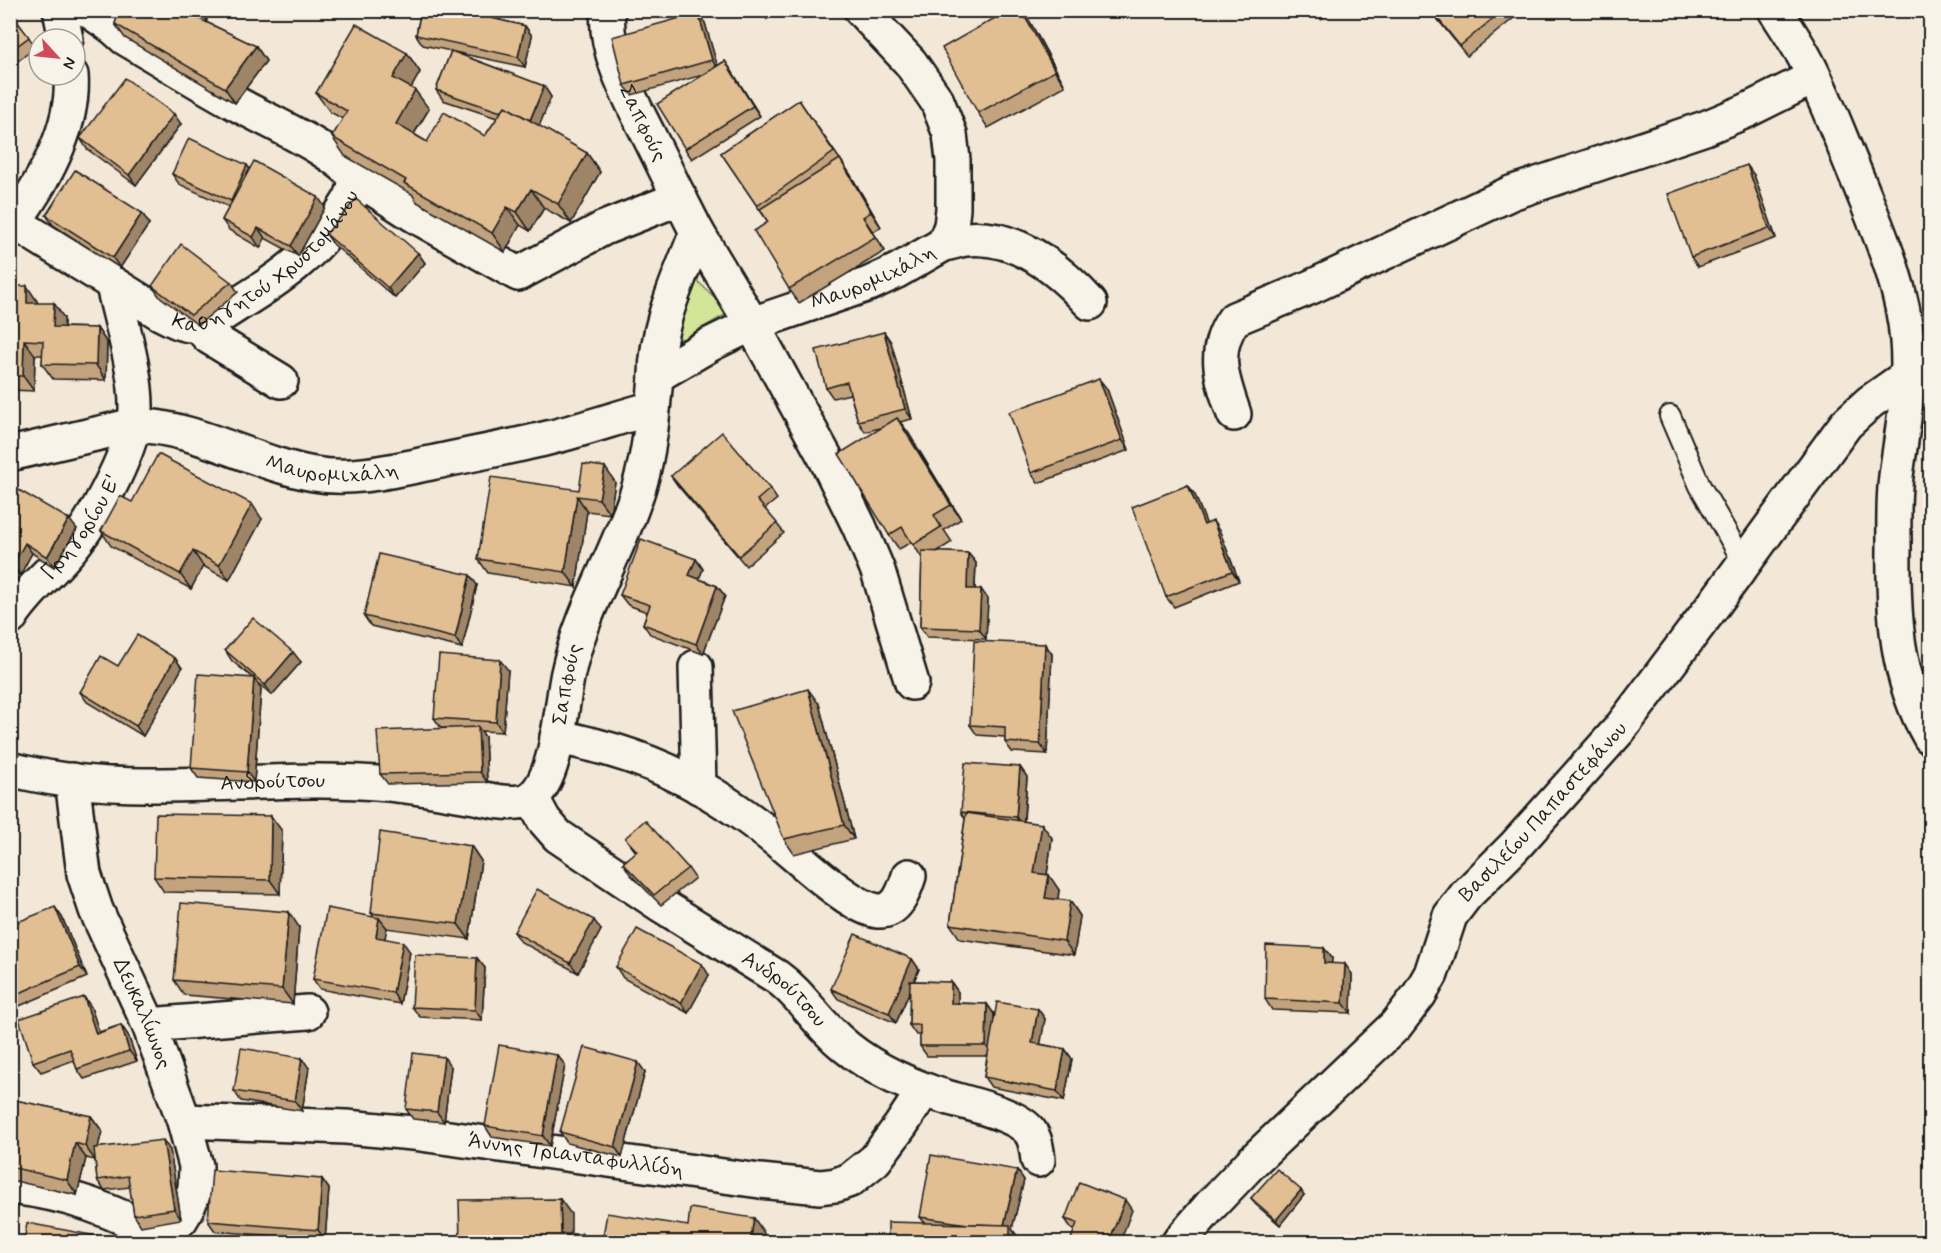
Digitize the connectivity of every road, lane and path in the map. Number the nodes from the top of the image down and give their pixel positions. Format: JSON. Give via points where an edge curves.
{"nodes":[{"id":1,"x":60,"y":10,"type":"edge"},
{"id":2,"x":608,"y":10,"type":"edge"},
{"id":3,"x":861,"y":10,"type":"edge"},
{"id":4,"x":1775,"y":10,"type":"edge"},
{"id":5,"x":108,"y":16,"type":"edge"},
{"id":6,"x":64,"y":27,"type":"edge"},
{"id":7,"x":1814,"y":77,"type":"junction"},
{"id":8,"x":71,"y":87,"type":"edge"},
{"id":9,"x":355,"y":177,"type":"junction"},
{"id":10,"x":680,"y":198,"type":"junction"},
{"id":11,"x":12,"y":223,"type":"edge"},
{"id":12,"x":697,"y":232,"type":"junction"},
{"id":13,"x":944,"y":244,"type":"junction"},
{"id":14,"x":113,"y":285,"type":"junction"},
{"id":15,"x":1090,"y":303,"type":"dead end"},
{"id":16,"x":1917,"y":315,"type":"edge"},
{"id":17,"x":752,"y":324,"type":"junction"},
{"id":18,"x":198,"y":325,"type":"junction"},
{"id":19,"x":1907,"y":376,"type":"junction"},
{"id":20,"x":281,"y":381,"type":"dead end"},
{"id":21,"x":654,"y":392,"type":"junction"},
{"id":22,"x":1234,"y":414,"type":"dead end"},
{"id":23,"x":1670,"y":416,"type":"dead end"},
{"id":24,"x":134,"y":425,"type":"junction"},
{"id":25,"x":10,"y":454,"type":"edge"},
{"id":26,"x":1744,"y":563,"type":"junction"},
{"id":27,"x":10,"y":618,"type":"edge"},
{"id":28,"x":696,"y":667,"type":"dead end"},
{"id":29,"x":912,"y":683,"type":"dead end"},
{"id":30,"x":557,"y":737,"type":"junction"},
{"id":31,"x":1930,"y":737,"type":"edge"},
{"id":32,"x":10,"y":769,"type":"edge"},
{"id":33,"x":72,"y":780,"type":"junction"},
{"id":34,"x":699,"y":787,"type":"junction"},
{"id":35,"x":532,"y":798,"type":"junction"},
{"id":36,"x":909,"y":876,"type":"dead end"},
{"id":37,"x":308,"y":1011,"type":"dead end"},
{"id":38,"x":149,"y":1025,"type":"junction"},
{"id":39,"x":924,"y":1090,"type":"junction"},
{"id":40,"x":184,"y":1121,"type":"junction"},
{"id":41,"x":1038,"y":1160,"type":"dead end"},
{"id":42,"x":10,"y":1187,"type":"edge"},
{"id":43,"x":159,"y":1240,"type":"edge"},
{"id":44,"x":1179,"y":1242,"type":"edge"}],
"edges":[{"from":1,"to":6,"type":"street"},
{"from":2,"to":10,"type":"street","name":"Σαπφούς","via":[[607,32],[616,62]]},
{"from":3,"to":13,"type":"street","name":"Μαυρομιχάλη","via":[[910,62],[937,101],[947,124],[954,183],[951,226]]},
{"from":4,"to":7,"type":"street"},
{"from":5,"to":9,"type":"street","name":"Καθηγητού Χρυστομάνου","via":[[125,38],[324,152]]},
{"from":7,"to":16,"type":"street","via":[[1895,278]]},
{"from":7,"to":22,"type":"street","via":[[1705,128],[1511,194],[1234,319],[1221,344],[1220,360],[1222,381]]},
{"from":8,"to":11,"type":"street","via":[[61,136],[40,183]]},
{"from":9,"to":10,"type":"street","via":[[518,274],[604,228]]},
{"from":9,"to":18,"type":"street","name":"Καθηγητού Χρυστομάνου","via":[[353,194],[333,226],[301,261],[256,294]]},
{"from":10,"to":12,"type":"street","name":"Σαπφούς"},
{"from":11,"to":14,"type":"street","name":"Καθηγητού Χρυστομάνου"},
{"from":12,"to":17,"type":"street","name":"Σαπφούς"},
{"from":12,"to":21,"type":"street","name":"Σαπφούς","via":[[663,322],[656,352]]},
{"from":13,"to":15,"type":"street","via":[[987,240],[1026,251],[1060,273]]},
{"from":13,"to":17,"type":"street","name":"Μαυρομιχάλη","via":[[869,284]]},
{"from":14,"to":18,"type":"street","name":"Καθηγητού Χρυστομάνου","via":[[174,320]]},
{"from":14,"to":24,"type":"street","name":"Γρηγορίου Ε'","via":[[134,387]]},
{"from":16,"to":19,"type":"street","via":[[1908,342]]},
{"from":17,"to":21,"type":"street","name":"Μαυρομιχάλη","via":[[709,345]]},
{"from":17,"to":29,"type":"street","name":"Σαπφούς","via":[[859,526],[878,571]]},
{"from":18,"to":20,"type":"street","via":[[209,337]]},
{"from":19,"to":26,"type":"street","name":"Βασιλείου Παπαστεφάνου","via":[[1845,424]]},
{"from":19,"to":31,"type":"street","via":[[1907,404],[1894,495],[1894,605],[1905,677]]},
{"from":21,"to":24,"type":"street","name":"Μαυρομιχάλη","via":[[590,427],[523,444],[356,475],[315,474],[170,428]]},
{"from":21,"to":30,"type":"street","name":"Σαπφούς","via":[[640,486],[571,658]]},
{"from":23,"to":26,"type":"lane","via":[[1700,486]]},
{"from":24,"to":25,"type":"street","name":"Μαυρομιχάλη"},
{"from":24,"to":27,"type":"street","name":"Γρηγορίου Ε'","via":[[128,448],[85,528]]},
{"from":26,"to":44,"type":"street","name":"Βασιλείου Παπαστεφάνου","via":[[1618,730],[1450,916],[1431,974],[1396,1025],[1253,1161]]},
{"from":28,"to":34,"type":"street"},
{"from":30,"to":34,"type":"street","name":"Σαπφούς","via":[[625,753]]},
{"from":30,"to":35,"type":"street","via":[[544,782]]},
{"from":32,"to":33,"type":"street","name":"Ανδρούτσου"},
{"from":33,"to":35,"type":"street","name":"Ανδρούτσου","via":[[158,784],[350,781],[500,801]]},
{"from":33,"to":38,"type":"street","name":"Δευκαλίωνος","via":[[84,874],[96,910]]},
{"from":34,"to":36,"type":"street","name":"Σαπφούς","via":[[759,826],[843,894],[866,907],[881,911],[890,908],[901,898]]},
{"from":35,"to":39,"type":"street","name":"Ανδρούτσου","via":[[558,836],[792,988],[849,1050]]},
{"from":37,"to":38,"type":"street"},
{"from":38,"to":40,"type":"street","name":"Δευκαλίωνος"},
{"from":39,"to":40,"type":"street","name":"Άννης Τριανταφυλλίδη","via":[[875,1160],[850,1180],[820,1187],[413,1133]]},
{"from":39,"to":41,"type":"street","name":"Ανδρούτσου","via":[[1017,1121],[1030,1132]]},
{"from":40,"to":43,"type":"street","name":"Δευκαλίωνος","via":[[196,1166],[195,1189],[181,1219]]},
{"from":42,"to":43,"type":"street","via":[[96,1205],[126,1217]]}]}
